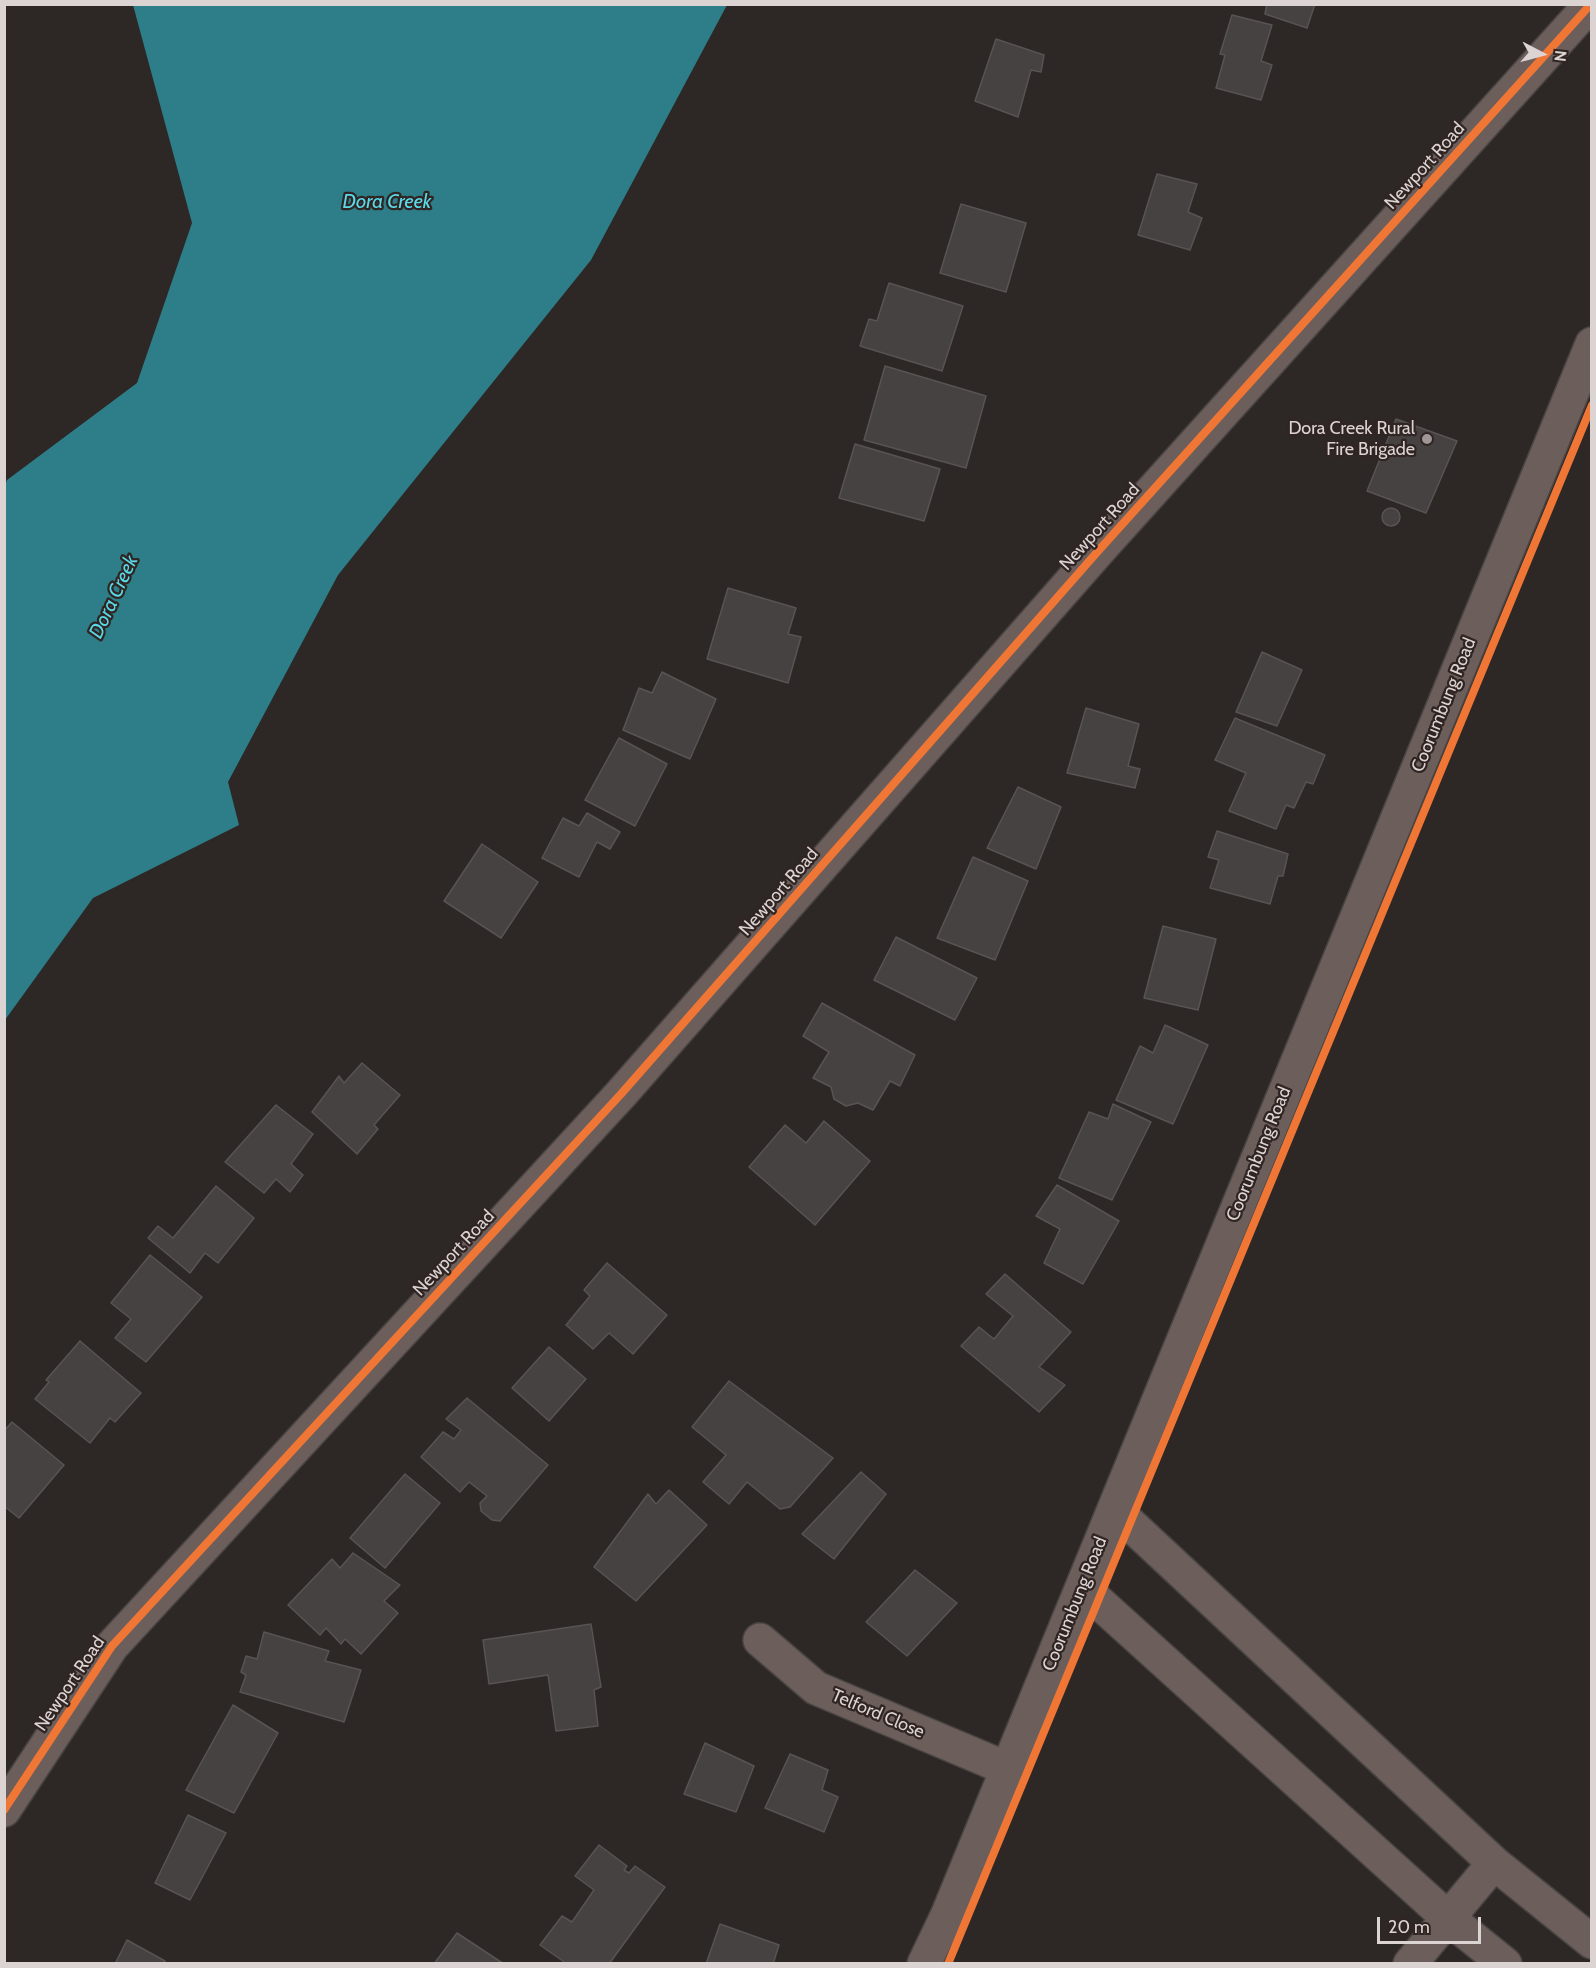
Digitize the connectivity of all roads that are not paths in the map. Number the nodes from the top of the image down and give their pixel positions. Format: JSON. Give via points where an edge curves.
{"nodes":[{"id":1,"x":1591,"y":4,"type":"edge"},
{"id":2,"x":1592,"y":344,"type":"edge"},
{"id":3,"x":1114,"y":1509,"type":"junction"},
{"id":4,"x":1082,"y":1587,"type":"junction"},
{"id":5,"x":760,"y":1640,"type":"dead end"},
{"id":6,"x":1008,"y":1769,"type":"junction"},
{"id":7,"x":4,"y":1810,"type":"edge"},
{"id":8,"x":1494,"y":1863,"type":"junction"},
{"id":9,"x":1448,"y":1918,"type":"junction"},
{"id":10,"x":1592,"y":1942,"type":"edge"},
{"id":11,"x":924,"y":1964,"type":"edge"},
{"id":12,"x":1410,"y":1964,"type":"edge"},
{"id":13,"x":1505,"y":1964,"type":"edge"}],
"edges":[{"from":1,"to":7,"type":"street","name":"Newport Road","via":[[1099,550],[621,1094],[112,1646]]},
{"from":2,"to":3,"type":"street","name":"Coorumbung Road"},
{"from":3,"to":4,"type":"street","name":"Coorumbung Road"},
{"from":3,"to":8,"type":"street"},
{"from":4,"to":6,"type":"street","name":"Coorumbung Road"},
{"from":4,"to":9,"type":"street"},
{"from":5,"to":6,"type":"street","name":"Telford Close","via":[[816,1688]]},
{"from":6,"to":11,"type":"street","name":"Coorumbung Road"},
{"from":8,"to":9,"type":"street"},
{"from":8,"to":10,"type":"street"},
{"from":9,"to":12,"type":"street"},
{"from":9,"to":13,"type":"street"}]}
